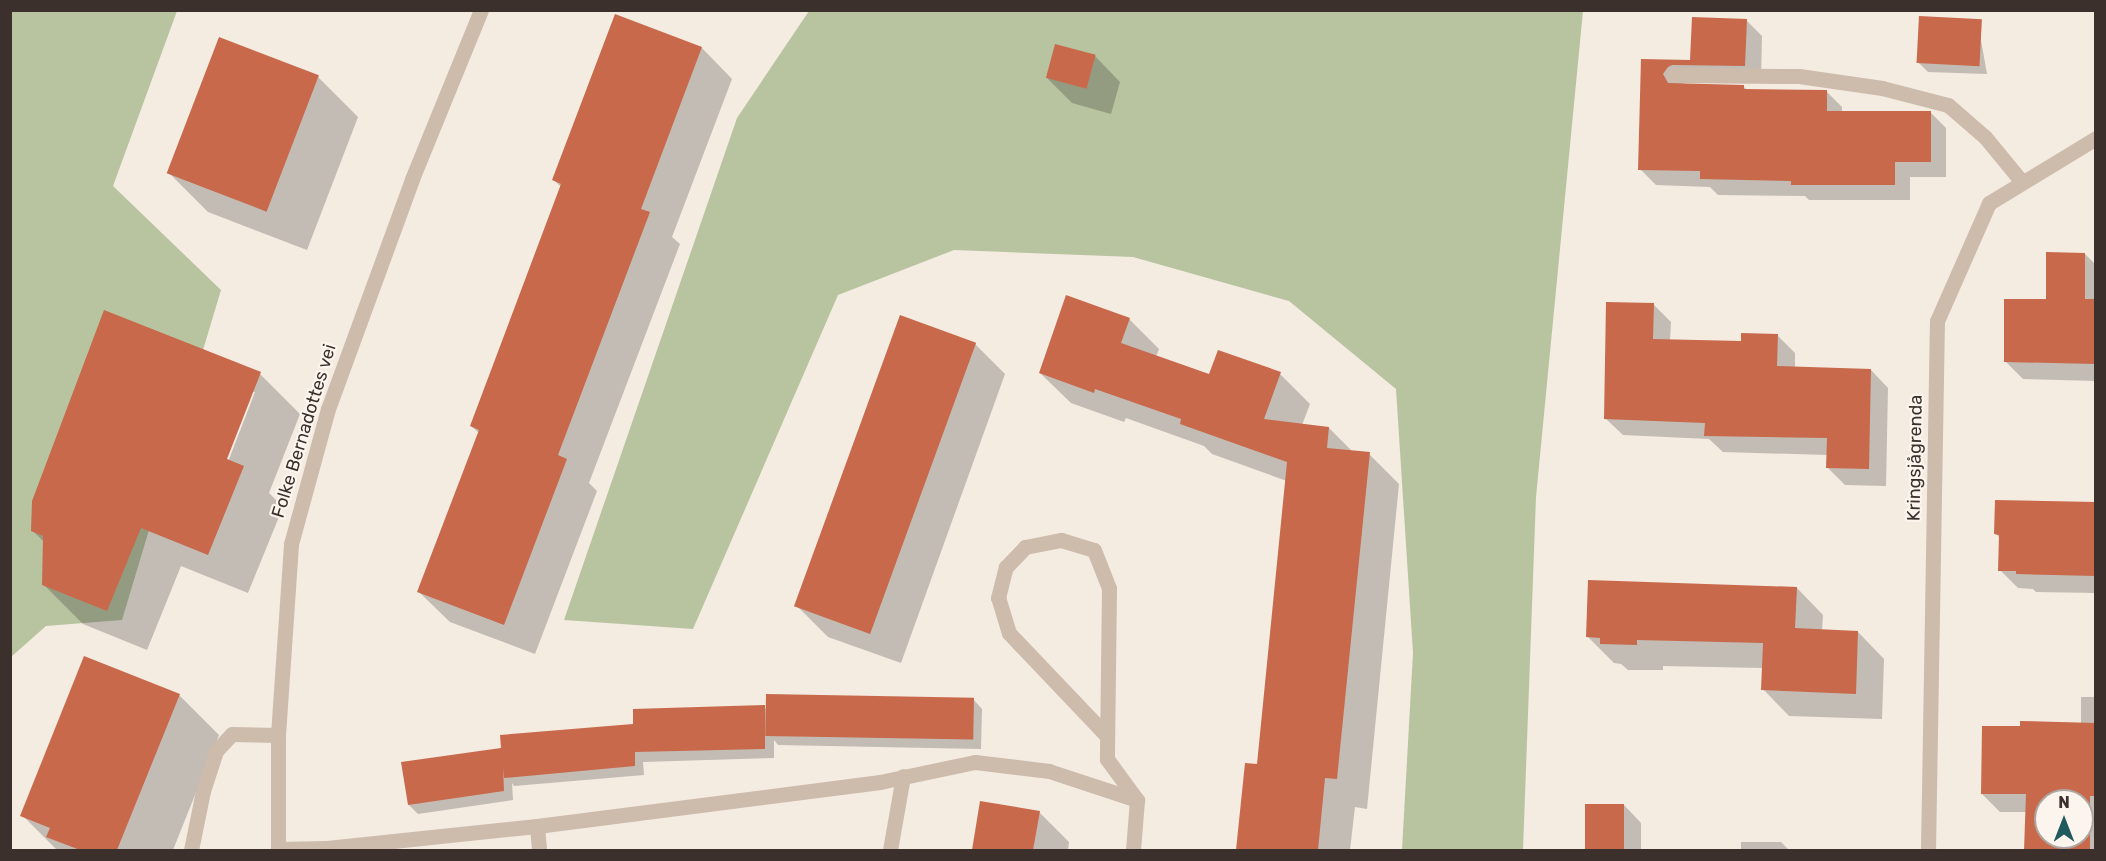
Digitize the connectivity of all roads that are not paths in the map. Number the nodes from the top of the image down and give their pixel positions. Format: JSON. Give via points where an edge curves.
{"nodes":[{"id":1,"x":481,"y":10,"type":"edge"},
{"id":2,"x":1673,"y":75,"type":"dead end"},
{"id":3,"x":2096,"y":138,"type":"edge"},
{"id":4,"x":2022,"y":182,"type":"junction"},
{"id":5,"x":278,"y":735,"type":"junction"},
{"id":6,"x":1107,"y":736,"type":"junction"},
{"id":7,"x":903,"y":776,"type":"junction"},
{"id":8,"x":1137,"y":800,"type":"junction"},
{"id":9,"x":537,"y":826,"type":"junction"},
{"id":10,"x":191,"y":850,"type":"edge"},
{"id":11,"x":278,"y":850,"type":"edge"},
{"id":12,"x":539,"y":850,"type":"edge"},
{"id":13,"x":890,"y":850,"type":"edge"},
{"id":14,"x":1133,"y":850,"type":"edge"},
{"id":15,"x":1928,"y":850,"type":"edge"}],
"edges":[{"from":1,"to":5,"type":"street","name":"Folke Bernadottes vei","via":[[412,179],[328,409],[291,544]]},
{"from":2,"to":4,"type":"street","via":[[1799,76],[1882,88],[1948,105],[1985,137]]},
{"from":3,"to":4,"type":"street","name":"Kringsjågrenda"},
{"from":4,"to":15,"type":"street","name":"Kringsjågrenda","via":[[1989,203],[1937,321]]},
{"from":5,"to":10,"type":"street","via":[[232,734],[216,751]]},
{"from":5,"to":11,"type":"street","name":"Folke Bernadottes vei"},
{"from":6,"to":6,"type":"street","via":[[1109,588],[1094,550],[1061,540],[1025,547],[1006,567],[998,598],[1009,633]]},
{"from":6,"to":8,"type":"street","via":[[1107,759]]},
{"from":7,"to":8,"type":"street","via":[[975,762],[1049,771]]},
{"from":7,"to":9,"type":"street"},
{"from":7,"to":13,"type":"street"},
{"from":8,"to":14,"type":"street"},
{"from":9,"to":11,"type":"street"},
{"from":9,"to":12,"type":"street"}]}
